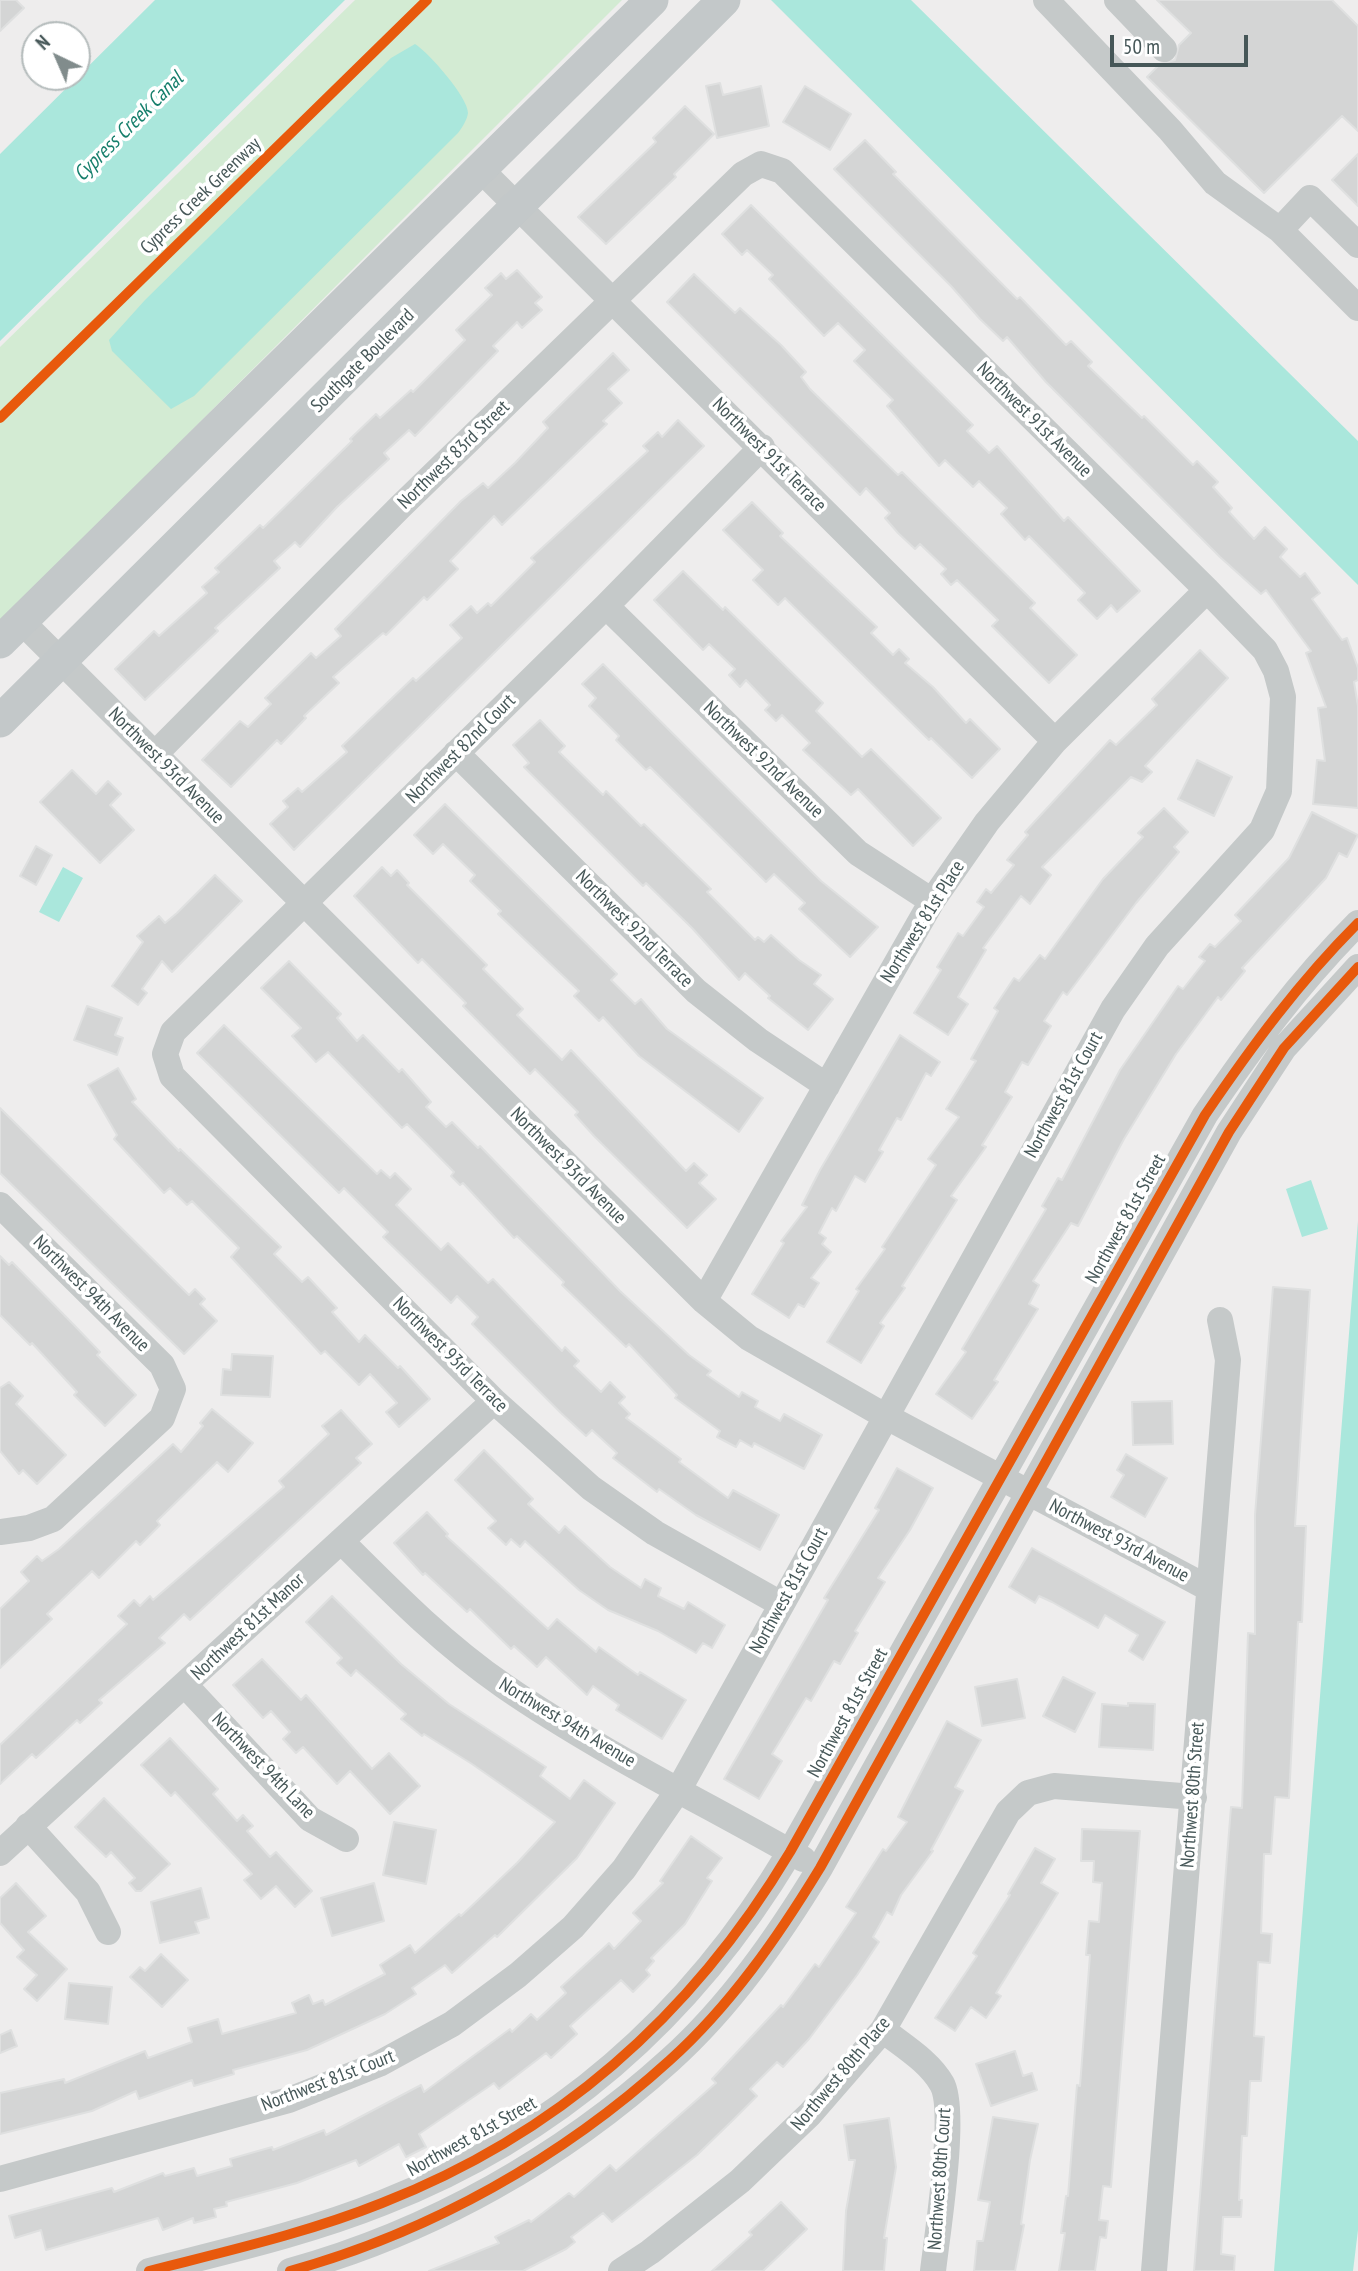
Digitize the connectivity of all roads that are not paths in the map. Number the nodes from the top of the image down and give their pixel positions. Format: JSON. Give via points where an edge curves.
{"nodes":[{"id":1,"x":652,"y":0,"type":"edge"},
{"id":2,"x":724,"y":0,"type":"edge"},
{"id":3,"x":1046,"y":0,"type":"edge"},
{"id":4,"x":1117,"y":0,"type":"edge"},
{"id":5,"x":1164,"y":49,"type":"dead end"},
{"id":6,"x":761,"y":164,"type":"joint"},
{"id":7,"x":481,"y":170,"type":"junction"},
{"id":8,"x":519,"y":206,"type":"junction"},
{"id":9,"x":1280,"y":230,"type":"junction"},
{"id":10,"x":1358,"y":245,"type":"edge"},
{"id":11,"x":612,"y":301,"type":"junction"},
{"id":12,"x":1358,"y":308,"type":"edge"},
{"id":13,"x":762,"y":447,"type":"junction"},
{"id":14,"x":1207,"y":590,"type":"junction"},
{"id":15,"x":606,"y":606,"type":"junction"},
{"id":16,"x":11,"y":631,"type":"edge"},
{"id":17,"x":60,"y":661,"type":"junction"},
{"id":18,"x":1283,"y":697,"type":"joint"},
{"id":19,"x":0,"y":720,"type":"edge"},
{"id":20,"x":1055,"y":741,"type":"junction"},
{"id":21,"x":456,"y":752,"type":"junction"},
{"id":22,"x":155,"y":754,"type":"junction"},
{"id":23,"x":932,"y":901,"type":"junction"},
{"id":24,"x":306,"y":904,"type":"junction"},
{"id":25,"x":1358,"y":923,"type":"edge"},
{"id":26,"x":1358,"y":967,"type":"edge"},
{"id":27,"x":166,"y":1054,"type":"joint"},
{"id":28,"x":827,"y":1086,"type":"junction"},
{"id":29,"x":0,"y":1205,"type":"edge"},
{"id":30,"x":704,"y":1301,"type":"junction"},
{"id":31,"x":1220,"y":1320,"type":"dead end"},
{"id":32,"x":495,"y":1401,"type":"junction"},
{"id":33,"x":885,"y":1416,"type":"junction"},
{"id":34,"x":1000,"y":1478,"type":"junction"},
{"id":35,"x":1030,"y":1494,"type":"junction"},
{"id":36,"x":0,"y":1532,"type":"edge"},
{"id":37,"x":341,"y":1541,"type":"junction"},
{"id":38,"x":1208,"y":1588,"type":"junction"},
{"id":39,"x":781,"y":1604,"type":"junction"},
{"id":40,"x":185,"y":1685,"type":"junction"},
{"id":41,"x":679,"y":1789,"type":"junction"},
{"id":42,"x":1194,"y":1797,"type":"junction"},
{"id":43,"x":28,"y":1826,"type":"junction"},
{"id":44,"x":346,"y":1839,"type":"dead end"},
{"id":45,"x":790,"y":1852,"type":"junction"},
{"id":46,"x":0,"y":1853,"type":"edge"},
{"id":47,"x":820,"y":1868,"type":"junction"},
{"id":48,"x":108,"y":1932,"type":"dead end"},
{"id":49,"x":883,"y":2029,"type":"junction"},
{"id":50,"x":0,"y":2179,"type":"edge"},
{"id":51,"x":285,"y":2236,"type":"junction"},
{"id":52,"x":149,"y":2271,"type":"edge"},
{"id":53,"x":292,"y":2271,"type":"edge"},
{"id":54,"x":621,"y":2271,"type":"edge"},
{"id":55,"x":933,"y":2271,"type":"edge"},
{"id":56,"x":1154,"y":2271,"type":"edge"}],
"edges":[{"from":1,"to":7,"type":"main road"},
{"from":2,"to":8,"type":"main road","name":"Southgate Boulevard"},
{"from":3,"to":9,"type":"street","via":[[1215,183]]},
{"from":4,"to":5,"type":"street"},
{"from":6,"to":11,"type":"street","name":"Northwest 83rd Street","via":[[743,174]]},
{"from":6,"to":14,"type":"street","name":"Northwest 91st Avenue","via":[[782,171]]},
{"from":7,"to":8,"type":"street","name":"Northwest 91st Terrace"},
{"from":7,"to":16,"type":"main road"},
{"from":8,"to":11,"type":"street","name":"Northwest 91st Terrace"},
{"from":8,"to":17,"type":"main road","name":"Southgate Boulevard"},
{"from":9,"to":10,"type":"street","via":[[1310,198]]},
{"from":9,"to":12,"type":"street"},
{"from":11,"to":13,"type":"street","name":"Northwest 91st Terrace"},
{"from":11,"to":22,"type":"street","name":"Northwest 83rd Street"},
{"from":13,"to":15,"type":"street","name":"Northwest 82nd Court"},
{"from":13,"to":20,"type":"street","name":"Northwest 91st Terrace"},
{"from":14,"to":18,"type":"street","name":"Northwest 91st Avenue","via":[[1265,650]]},
{"from":14,"to":20,"type":"street","name":"Northwest 81st Place"},
{"from":15,"to":21,"type":"street","name":"Northwest 82nd Court"},
{"from":15,"to":23,"type":"street","name":"Northwest 92nd Avenue","via":[[858,853]]},
{"from":16,"to":17,"type":"street","name":"Northwest 93rd Avenue"},
{"from":17,"to":19,"type":"main road","name":"Southgate Boulevard"},
{"from":17,"to":22,"type":"street","name":"Northwest 93rd Avenue"},
{"from":18,"to":33,"type":"street","name":"Northwest 81st Court","via":[[1279,791],[1262,830],[1157,946],[1113,1009]]},
{"from":20,"to":23,"type":"street","name":"Northwest 81st Place","via":[[987,822]]},
{"from":21,"to":24,"type":"street","name":"Northwest 82nd Court"},
{"from":21,"to":28,"type":"street","name":"Northwest 92nd Terrace","via":[[696,990],[758,1040]]},
{"from":22,"to":24,"type":"street","name":"Northwest 93rd Avenue"},
{"from":23,"to":28,"type":"street","name":"Northwest 81st Place"},
{"from":24,"to":27,"type":"street","name":"Northwest 82nd Court","via":[[173,1032]]},
{"from":24,"to":30,"type":"street","name":"Northwest 93rd Avenue"},
{"from":25,"to":34,"type":"street","name":"Northwest 81st Street","via":[[1315,966],[1261,1032],[1205,1115]]},
{"from":26,"to":35,"type":"street","via":[[1284,1048],[1229,1132]]},
{"from":27,"to":32,"type":"street","name":"Northwest 93rd Terrace","via":[[172,1076]]},
{"from":28,"to":30,"type":"street","name":"Northwest 81st Place"},
{"from":29,"to":36,"type":"street","name":"Northwest 94th Avenue","via":[[162,1365],[173,1389],[162,1418],[54,1519]]},
{"from":30,"to":33,"type":"street","name":"Northwest 93rd Avenue","via":[[749,1338]]},
{"from":31,"to":38,"type":"street","name":"Northwest 80th Street","via":[[1228,1360]]},
{"from":32,"to":37,"type":"street","name":"Northwest 81st Manor"},
{"from":32,"to":39,"type":"street","name":"Northwest 93rd Terrace","via":[[591,1488],[655,1533]]},
{"from":33,"to":34,"type":"street","name":"Northwest 93rd Avenue"},
{"from":33,"to":39,"type":"street","name":"Northwest 81st Court"},
{"from":34,"to":35,"type":"street","name":"Northwest 93rd Avenue"},
{"from":34,"to":45,"type":"street","name":"Northwest 81st Street"},
{"from":35,"to":38,"type":"street","name":"Northwest 93rd Avenue"},
{"from":35,"to":47,"type":"street"},
{"from":37,"to":40,"type":"street","name":"Northwest 81st Manor"},
{"from":37,"to":41,"type":"street","name":"Northwest 94th Avenue","via":[[432,1632],[503,1686]]},
{"from":38,"to":42,"type":"street","name":"Northwest 80th Street"},
{"from":39,"to":41,"type":"street","name":"Northwest 81st Court"},
{"from":40,"to":43,"type":"street","name":"Northwest 81st Manor"},
{"from":40,"to":44,"type":"street","name":"Northwest 94th Lane","via":[[310,1819]]},
{"from":41,"to":45,"type":"street","name":"Northwest 94th Avenue"},
{"from":41,"to":50,"type":"street","name":"Northwest 81st Court","via":[[624,1869],[573,1927],[452,2024],[379,2064],[289,2100]]},
{"from":42,"to":49,"type":"street","name":"Northwest 80th Place","via":[[1054,1786],[1028,1793],[1008,1812]]},
{"from":42,"to":56,"type":"street","name":"Northwest 80th Street"},
{"from":43,"to":46,"type":"street","name":"Northwest 81st Manor"},
{"from":43,"to":48,"type":"street","via":[[88,1892]]},
{"from":45,"to":47,"type":"street","name":"Northwest 94th Avenue"},
{"from":45,"to":51,"type":"street","name":"Northwest 81st Street","via":[[758,1906],[710,1969],[650,2035],[591,2085],[525,2133],[451,2173],[381,2204]]},
{"from":47,"to":53,"type":"street","via":[[735,1990],[672,2059],[612,2108],[544,2158],[468,2203],[390,2237]]},
{"from":49,"to":54,"type":"street","name":"Northwest 80th Place","via":[[810,2114],[740,2181]]},
{"from":49,"to":55,"type":"street","name":"Northwest 80th Court","via":[[927,2065],[943,2086],[948,2114]]},
{"from":51,"to":52,"type":"street","name":"Northwest 81st Street"},
{"from":51,"to":53,"type":"street"}]}
